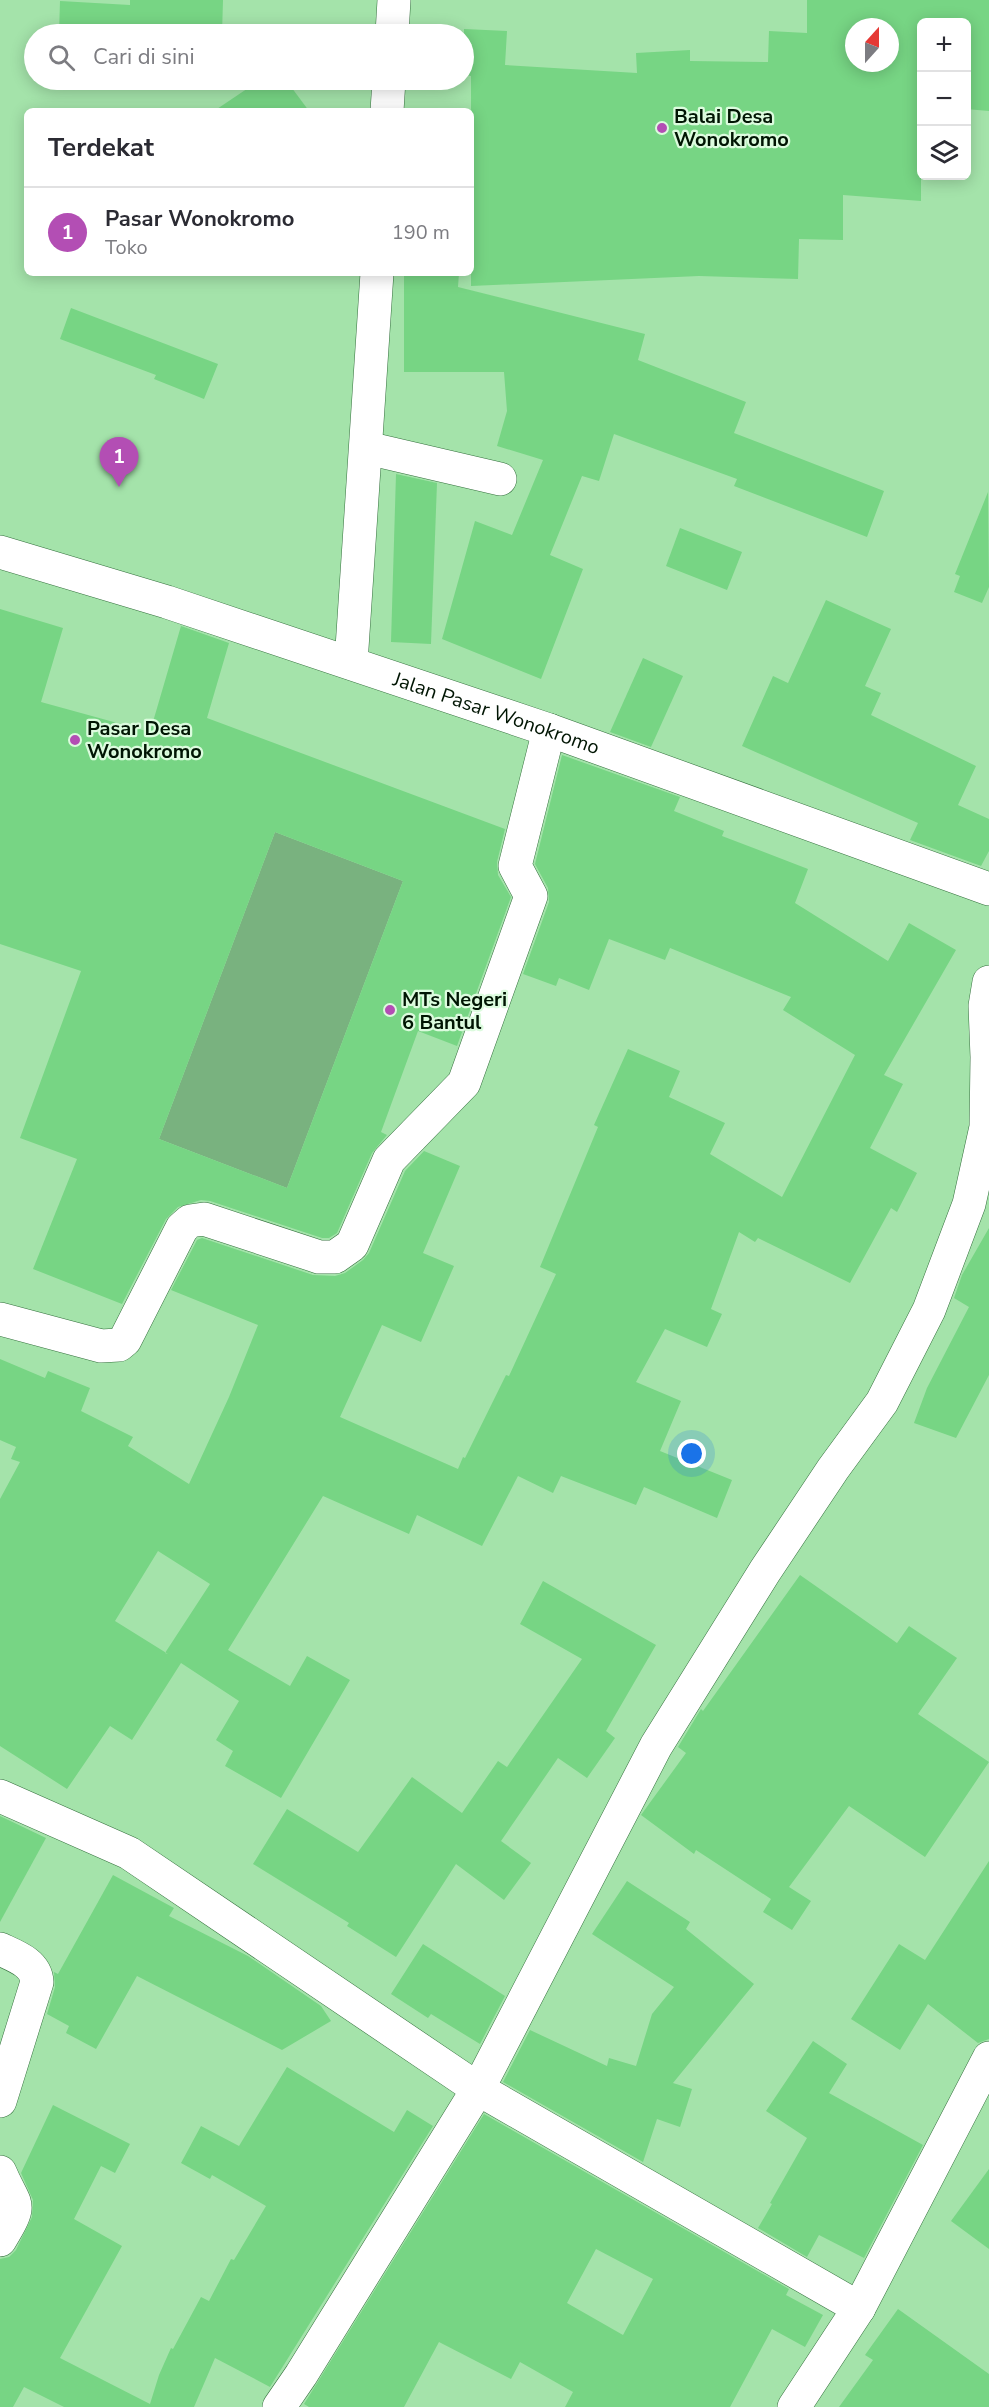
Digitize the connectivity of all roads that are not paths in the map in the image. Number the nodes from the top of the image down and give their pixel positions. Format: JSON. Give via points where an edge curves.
{"nodes":[{"id":1,"x":394,"y":0,"type":"edge"},
{"id":2,"x":393,"y":24,"type":"edge"},
{"id":3,"x":388,"y":90,"type":"edge"},
{"id":4,"x":387,"y":108,"type":"edge"},
{"id":5,"x":377,"y":276,"type":"edge"},
{"id":6,"x":367,"y":447,"type":"junction"},
{"id":7,"x":501,"y":479,"type":"dead end"},
{"id":8,"x":0,"y":552,"type":"edge"},
{"id":9,"x":351,"y":663,"type":"junction"},
{"id":10,"x":549,"y":730,"type":"junction"},
{"id":11,"x":989,"y":890,"type":"edge"},
{"id":12,"x":989,"y":982,"type":"edge"},
{"id":13,"x":988,"y":1127,"type":"edge"},
{"id":14,"x":0,"y":1319,"type":"edge"},
{"id":15,"x":0,"y":1796,"type":"edge"},
{"id":16,"x":0,"y":1949,"type":"edge"},
{"id":17,"x":989,"y":2058,"type":"edge"},
{"id":18,"x":478,"y":2089,"type":"junction"},
{"id":19,"x":0,"y":2101,"type":"edge"},
{"id":20,"x":0,"y":2172,"type":"edge"},
{"id":21,"x":0,"y":2240,"type":"edge"},
{"id":22,"x":859,"y":2308,"type":"junction"},
{"id":23,"x":279,"y":2407,"type":"edge"},
{"id":24,"x":795,"y":2407,"type":"edge"}],
"edges":[{"from":1,"to":2,"type":"street"},
{"from":3,"to":4,"type":"street"},
{"from":5,"to":6,"type":"street"},
{"from":6,"to":7,"type":"street"},
{"from":6,"to":9,"type":"street"},
{"from":8,"to":9,"type":"street","name":"Jalan Pasar Wonokromo"},
{"from":9,"to":10,"type":"street","name":"Jalan Pasar Wonokromo"},
{"from":10,"to":11,"type":"street","name":"Jalan Pasar Wonokromo"},
{"from":10,"to":14,"type":"street","via":[[515,866],[531,896],[464,1083],[389,1160],[352,1245],[335,1257],[319,1257],[197,1219],[182,1228],[119,1345],[101,1346]]},
{"from":12,"to":13,"type":"street","via":[[985,1006]]},
{"from":13,"to":18,"type":"street","via":[[969,1204],[929,1310],[882,1402],[765,1571],[656,1746]]},
{"from":15,"to":18,"type":"street","via":[[129,1853]]},
{"from":16,"to":19,"type":"street","via":[[27,1964],[37,1982]]},
{"from":17,"to":22,"type":"street"},
{"from":18,"to":22,"type":"street"},
{"from":18,"to":23,"type":"street"},
{"from":20,"to":21,"type":"street","via":[[14,2197],[16,2210]]},
{"from":22,"to":24,"type":"street"}]}
